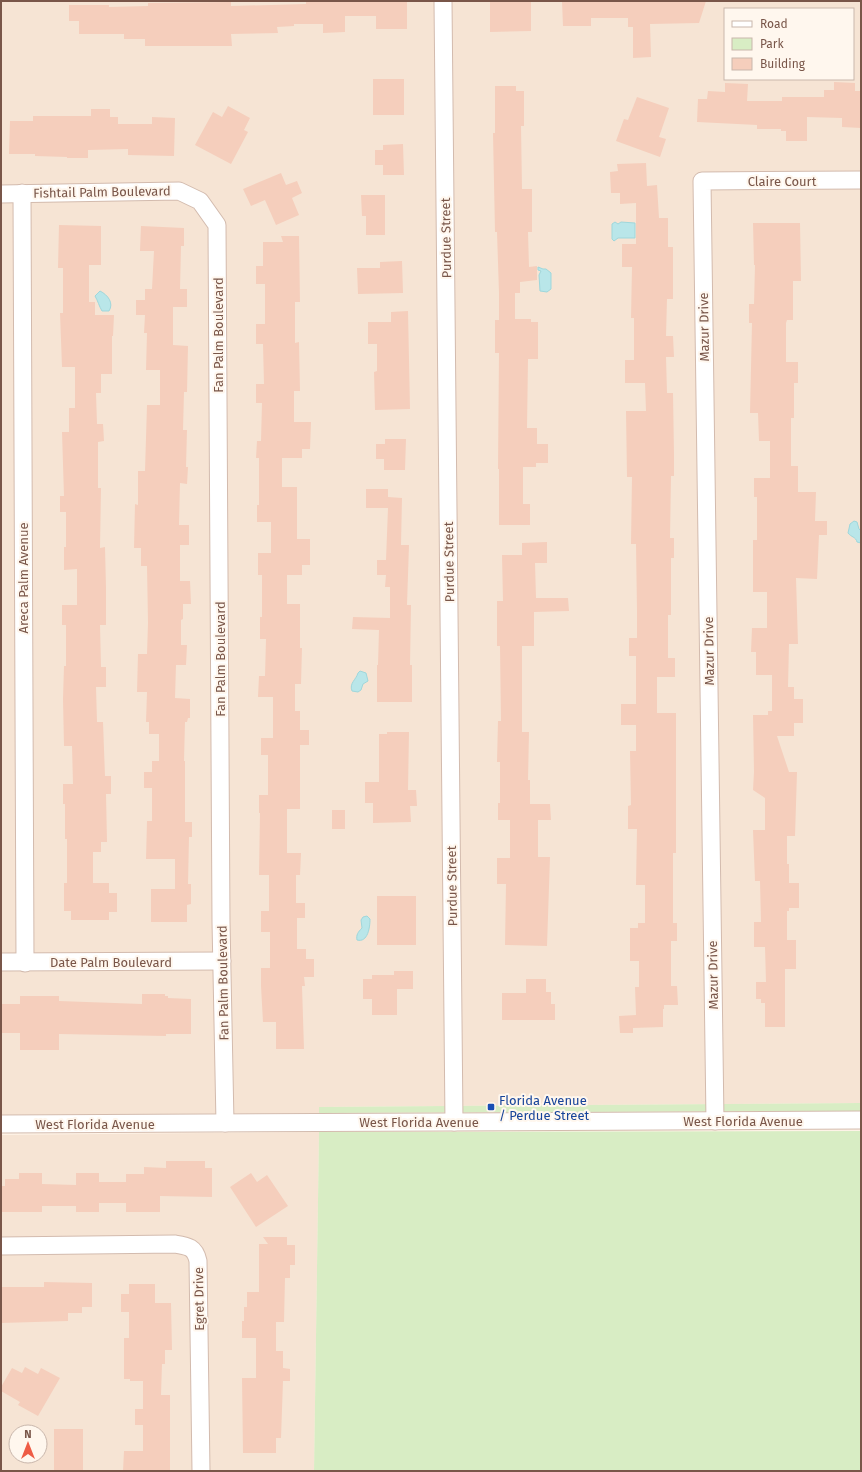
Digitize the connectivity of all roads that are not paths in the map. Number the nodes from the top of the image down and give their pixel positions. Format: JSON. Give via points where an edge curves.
{"nodes":[{"id":1,"x":443,"y":1,"type":"edge"},
{"id":2,"x":861,"y":180,"type":"edge"},
{"id":3,"x":702,"y":181,"type":"joint"},
{"id":4,"x":22,"y":193,"type":"junction"},
{"id":5,"x":1,"y":194,"type":"edge"},
{"id":6,"x":200,"y":201,"type":"joint"},
{"id":7,"x":1,"y":962,"type":"edge"},
{"id":8,"x":222,"y":962,"type":"junction"},
{"id":9,"x":25,"y":963,"type":"junction"},
{"id":10,"x":861,"y":1120,"type":"edge"},
{"id":11,"x":716,"y":1121,"type":"junction"},
{"id":12,"x":454,"y":1122,"type":"junction"},
{"id":13,"x":225,"y":1123,"type":"junction"},
{"id":14,"x":1,"y":1124,"type":"edge"},
{"id":15,"x":1,"y":1246,"type":"edge"},
{"id":16,"x":201,"y":1471,"type":"edge"}],
"edges":[{"from":1,"to":12,"type":"street","name":"Purdue Street"},
{"from":2,"to":3,"type":"street","name":"Claire Court"},
{"from":3,"to":11,"type":"street","name":"Mazur Drive"},
{"from":4,"to":5,"type":"street","name":"Fishtail Palm Boulevard"},
{"from":4,"to":6,"type":"street","name":"Fishtail Palm Boulevard","via":[[179,191]]},
{"from":4,"to":9,"type":"street","name":"Areca Palm Avenue"},
{"from":6,"to":8,"type":"street","name":"Fan Palm Boulevard","via":[[217,225]]},
{"from":7,"to":9,"type":"street","name":"Date Palm Boulevard"},
{"from":8,"to":9,"type":"street","name":"Date Palm Boulevard"},
{"from":8,"to":13,"type":"street","name":"Fan Palm Boulevard"},
{"from":10,"to":11,"type":"street","name":"West Florida Avenue"},
{"from":11,"to":12,"type":"street","name":"West Florida Avenue"},
{"from":12,"to":13,"type":"street","name":"West Florida Avenue"},
{"from":13,"to":14,"type":"street","name":"West Florida Avenue"},
{"from":15,"to":16,"type":"street","name":"Egret Drive","via":[[175,1244],[188,1246],[196,1253]]}]}
